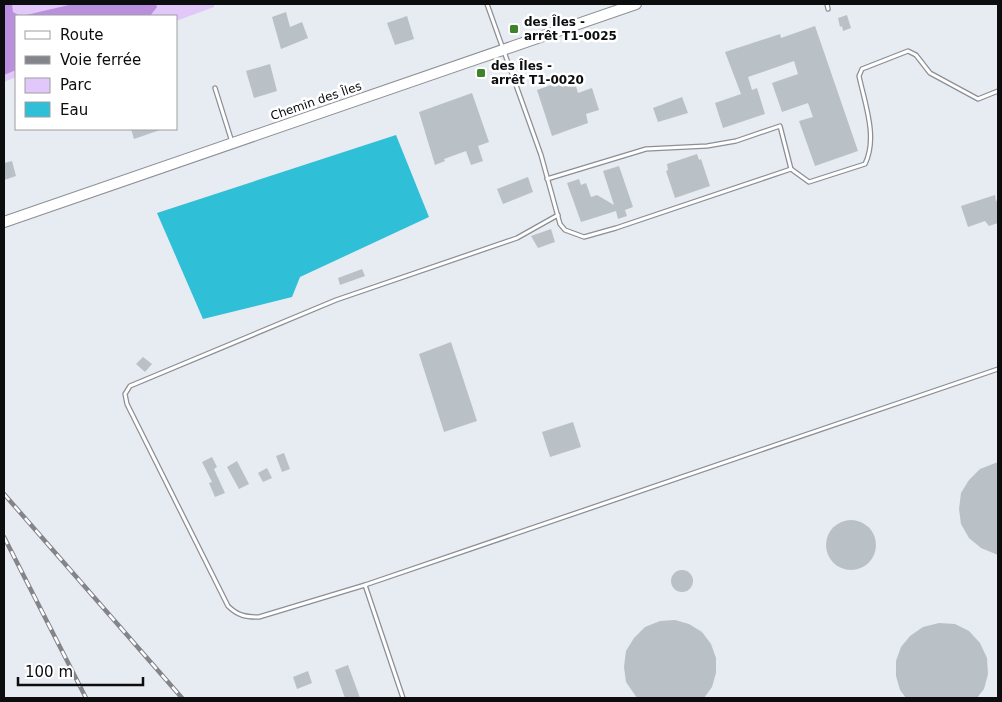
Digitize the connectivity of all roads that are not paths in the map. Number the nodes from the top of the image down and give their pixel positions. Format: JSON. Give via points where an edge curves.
{"nodes":[{"id":1,"x":487,"y":4,"type":"edge"},
{"id":2,"x":636,"y":4,"type":"edge"},
{"id":3,"x":827,"y":4,"type":"edge"},
{"id":4,"x":828,"y":9,"type":"dead end"},
{"id":5,"x":502,"y":50,"type":"junction"},
{"id":6,"x":215,"y":88,"type":"dead end"},
{"id":7,"x":998,"y":91,"type":"edge"},
{"id":8,"x":233,"y":143,"type":"junction"},
{"id":9,"x":791,"y":169,"type":"junction"},
{"id":10,"x":548,"y":180,"type":"junction"},
{"id":11,"x":558,"y":215,"type":"junction"},
{"id":12,"x":4,"y":222,"type":"edge"},
{"id":13,"x":998,"y":370,"type":"edge"},
{"id":14,"x":364,"y":585,"type":"junction"},
{"id":15,"x":403,"y":698,"type":"edge"}],
"edges":[{"from":1,"to":5,"type":"lane"},
{"from":2,"to":5,"type":"main road","name":"Chemin des Îles"},
{"from":3,"to":4,"type":"lane"},
{"from":5,"to":8,"type":"main road","name":"Chemin des Îles"},
{"from":5,"to":10,"type":"lane"},
{"from":6,"to":8,"type":"lane"},
{"from":7,"to":9,"type":"lane","via":[[978,98],[930,73],[916,55],[908,51],[886,59],[862,69],[859,76],[871,135],[871,152],[865,164],[809,182]]},
{"from":8,"to":12,"type":"main road","name":"Chemin des Îles"},
{"from":9,"to":10,"type":"lane","via":[[780,126],[736,141],[646,149]]},
{"from":9,"to":11,"type":"lane","via":[[584,236],[564,230]]},
{"from":10,"to":11,"type":"lane"},
{"from":11,"to":14,"type":"lane","via":[[517,238],[336,300],[130,386],[125,394],[131,413],[228,606],[234,612],[246,617],[259,617]]},
{"from":13,"to":14,"type":"lane"},
{"from":14,"to":15,"type":"lane"}]}
